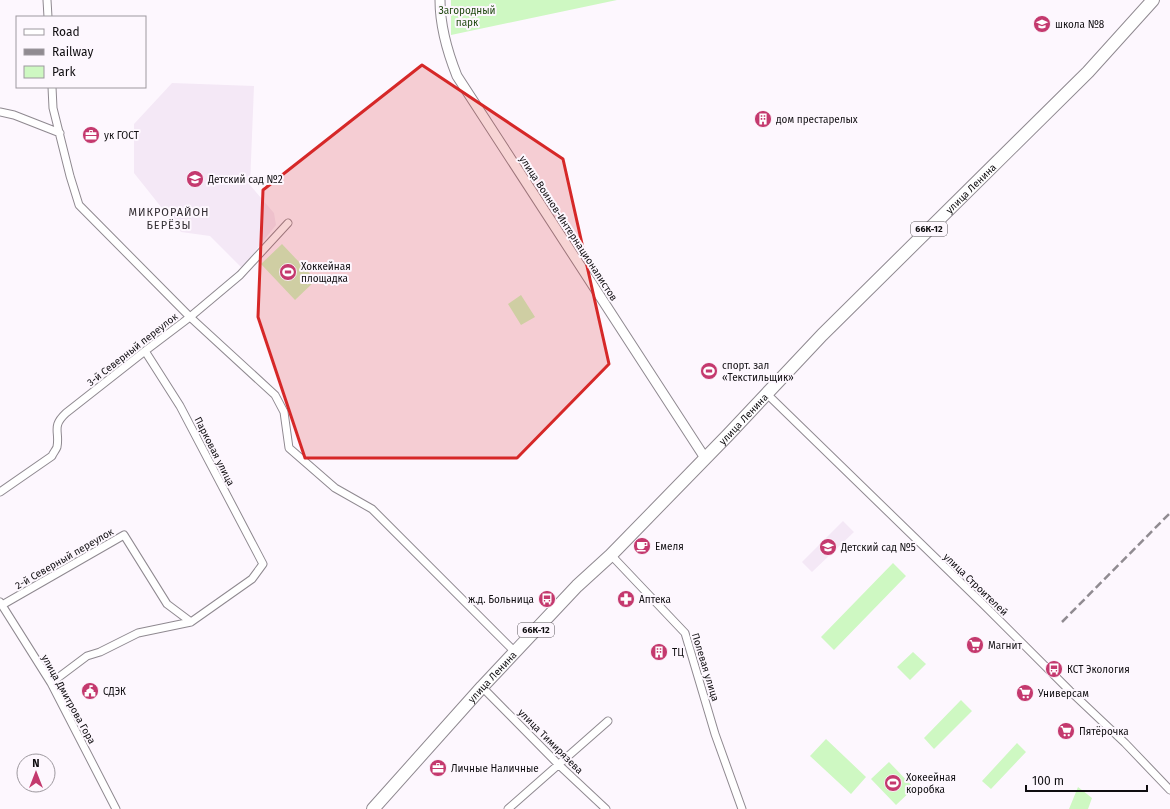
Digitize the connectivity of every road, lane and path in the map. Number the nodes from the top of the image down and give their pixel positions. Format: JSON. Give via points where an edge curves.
{"nodes":[{"id":1,"x":47,"y":0,"type":"edge"},
{"id":2,"x":440,"y":0,"type":"edge"},
{"id":3,"x":1153,"y":0,"type":"edge"},
{"id":4,"x":48,"y":16,"type":"edge"},
{"id":5,"x":52,"y":88,"type":"edge"},
{"id":6,"x":0,"y":112,"type":"edge"},
{"id":7,"x":60,"y":133,"type":"junction"},
{"id":8,"x":288,"y":223,"type":"dead end"},
{"id":9,"x":190,"y":317,"type":"junction"},
{"id":10,"x":145,"y":351,"type":"junction"},
{"id":11,"x":767,"y":394,"type":"junction"},
{"id":12,"x":706,"y":458,"type":"junction"},
{"id":13,"x":0,"y":492,"type":"edge"},
{"id":14,"x":611,"y":555,"type":"junction"},
{"id":15,"x":1,"y":603,"type":"edge"},
{"id":16,"x":190,"y":622,"type":"junction"},
{"id":17,"x":515,"y":652,"type":"junction"},
{"id":18,"x":51,"y":683,"type":"junction"},
{"id":19,"x":482,"y":687,"type":"junction"},
{"id":20,"x":608,"y":721,"type":"dead end"},
{"id":21,"x":559,"y":765,"type":"junction"},
{"id":22,"x":1170,"y":790,"type":"edge"},
{"id":23,"x":116,"y":809,"type":"edge"},
{"id":24,"x":373,"y":809,"type":"edge"},
{"id":25,"x":508,"y":809,"type":"edge"},
{"id":26,"x":606,"y":809,"type":"edge"},
{"id":27,"x":742,"y":809,"type":"edge"}],
"edges":[{"from":1,"to":4,"type":"street"},
{"from":2,"to":12,"type":"street","name":"улица Воинов-Интернационалистов","via":[[446,48],[457,76]]},
{"from":3,"to":11,"type":"main road","name":"улица Ленина","number":"66К-12","via":[[1088,72],[822,335]]},
{"from":5,"to":7,"type":"street","via":[[53,108]]},
{"from":6,"to":7,"type":"street"},
{"from":7,"to":9,"type":"street","via":[[79,205]]},
{"from":8,"to":9,"type":"street","name":"3-й Северный переулок","via":[[240,275]]},
{"from":9,"to":10,"type":"street","name":"3-й Северный переулок"},
{"from":9,"to":17,"type":"street","via":[[275,395],[284,412],[289,448],[335,488],[372,509]]},
{"from":10,"to":13,"type":"street","name":"3-й Северный переулок","via":[[59,420],[56,448],[52,456]]},
{"from":10,"to":16,"type":"street","name":"Парковая улица","via":[[180,406],[263,564],[252,579]]},
{"from":11,"to":12,"type":"main road","name":"улица Ленина","number":"66К-12"},
{"from":11,"to":22,"type":"street","name":"улица Строителей"},
{"from":12,"to":14,"type":"main road","name":"улица Ленина","number":"66К-12"},
{"from":14,"to":17,"type":"main road","name":"улица Ленина","number":"66К-12","via":[[577,586]]},
{"from":14,"to":27,"type":"street","name":"Полевая улица","via":[[685,633]]},
{"from":15,"to":16,"type":"street","name":"2-й Северный переулок","via":[[124,535],[167,604]]},
{"from":15,"to":18,"type":"street","name":"улица Дмитрова Гора"},
{"from":16,"to":18,"type":"street","via":[[138,633],[87,656]]},
{"from":17,"to":19,"type":"main road","name":"улица Ленина","number":"66К-12"},
{"from":18,"to":23,"type":"street","name":"улица Дмитрова Гора"},
{"from":19,"to":21,"type":"street","name":"улица Тимирязева"},
{"from":19,"to":24,"type":"main road","name":"улица Ленина","number":"66К-12"},
{"from":20,"to":21,"type":"street"},
{"from":21,"to":25,"type":"street"},
{"from":21,"to":26,"type":"street","name":"улица Тимирязева"}]}
